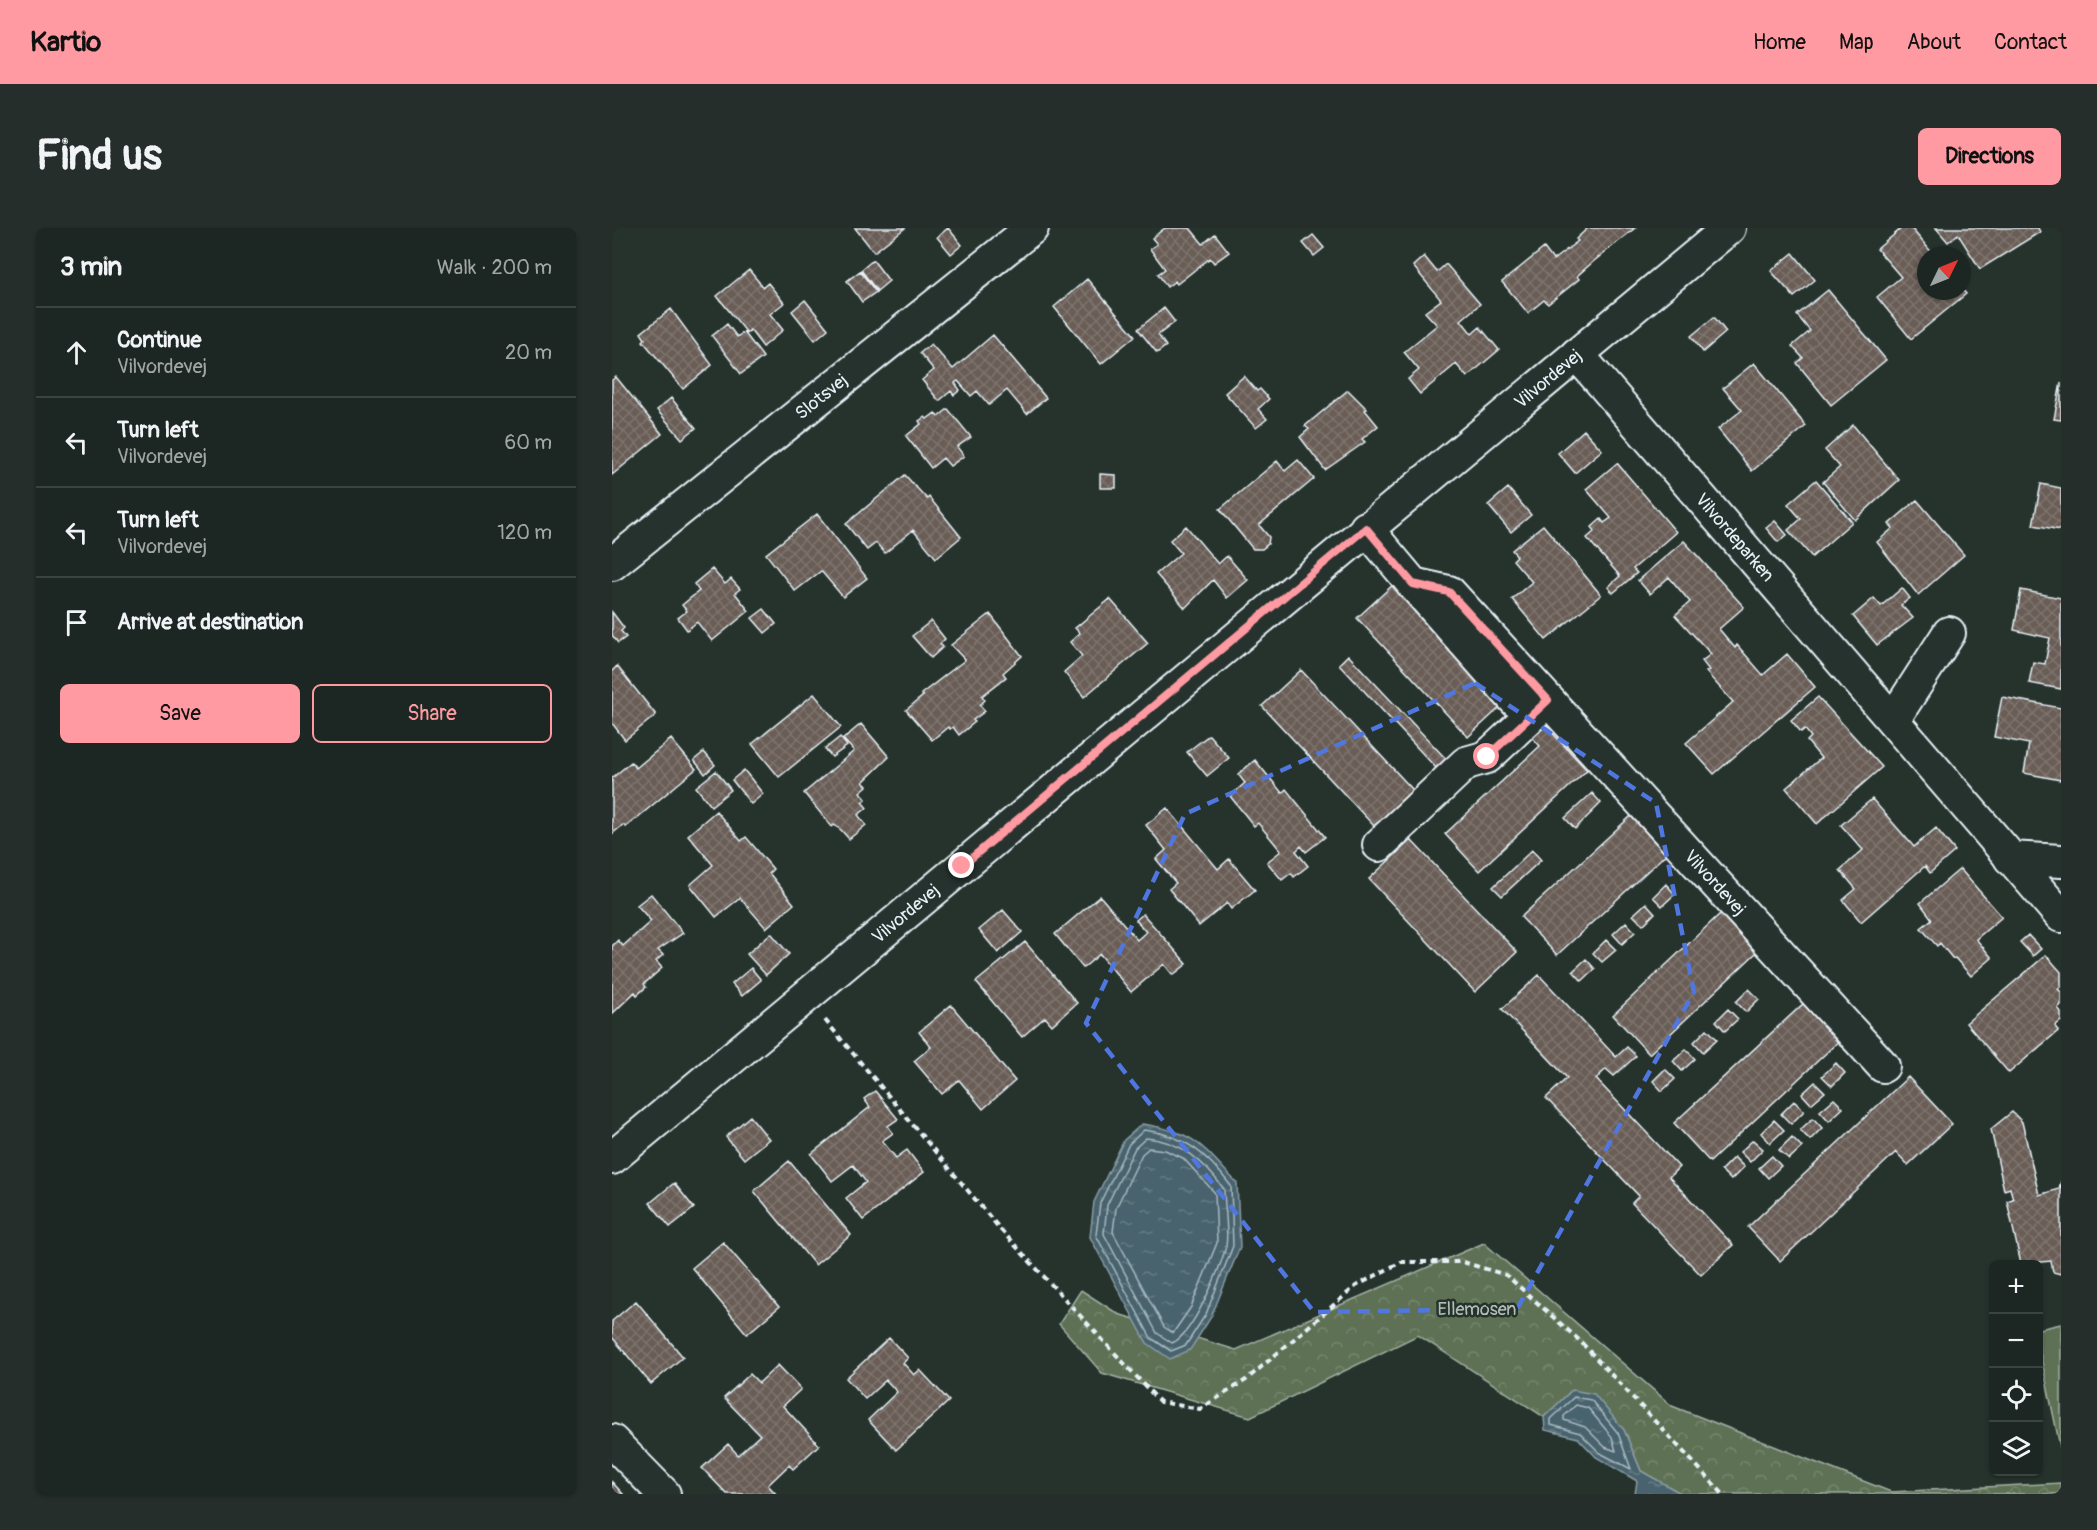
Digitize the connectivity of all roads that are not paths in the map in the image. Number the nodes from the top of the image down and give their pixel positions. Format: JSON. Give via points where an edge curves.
{"nodes":[{"id":1,"x":1032,"y":228,"type":"edge"},
{"id":2,"x":1729,"y":228,"type":"edge"},
{"id":3,"x":1577,"y":354,"type":"junction"},
{"id":4,"x":1366,"y":528,"type":"junction"},
{"id":5,"x":612,"y":564,"type":"edge"},
{"id":6,"x":1413,"y":584,"type":"junction"},
{"id":7,"x":1949,"y":633,"type":"dead end"},
{"id":8,"x":1548,"y":700,"type":"junction"},
{"id":9,"x":1516,"y":701,"type":"dead end"},
{"id":10,"x":1893,"y":720,"type":"junction"},
{"id":11,"x":1379,"y":844,"type":"dead end"},
{"id":12,"x":2010,"y":858,"type":"junction"},
{"id":13,"x":2061,"y":861,"type":"edge"},
{"id":14,"x":2061,"y":916,"type":"edge"},
{"id":15,"x":1883,"y":1066,"type":"dead end"},
{"id":16,"x":612,"y":1158,"type":"edge"},
{"id":17,"x":612,"y":1441,"type":"edge"},
{"id":18,"x":664,"y":1494,"type":"edge"}],
"edges":[{"from":1,"to":5,"type":"street","name":"Slotsvej"},
{"from":2,"to":3,"type":"street","name":"Vilvordevej"},
{"from":3,"to":4,"type":"street","name":"Vilvordevej"},
{"from":3,"to":10,"type":"street","name":"Vilvordeparken"},
{"from":4,"to":6,"type":"street"},
{"from":4,"to":16,"type":"street","name":"Vilvordevej"},
{"from":6,"to":8,"type":"street","name":"Vilvordevej","via":[[1449,592]]},
{"from":6,"to":9,"type":"street"},
{"from":7,"to":10,"type":"street"},
{"from":8,"to":11,"type":"street","via":[[1487,757],[1466,763]]},
{"from":8,"to":15,"type":"street","name":"Vilvordevej"},
{"from":10,"to":12,"type":"street","name":"Vilvordeparken"},
{"from":12,"to":13,"type":"street"},
{"from":12,"to":14,"type":"street","name":"Vilvordeparken"},
{"from":17,"to":18,"type":"street"}]}
